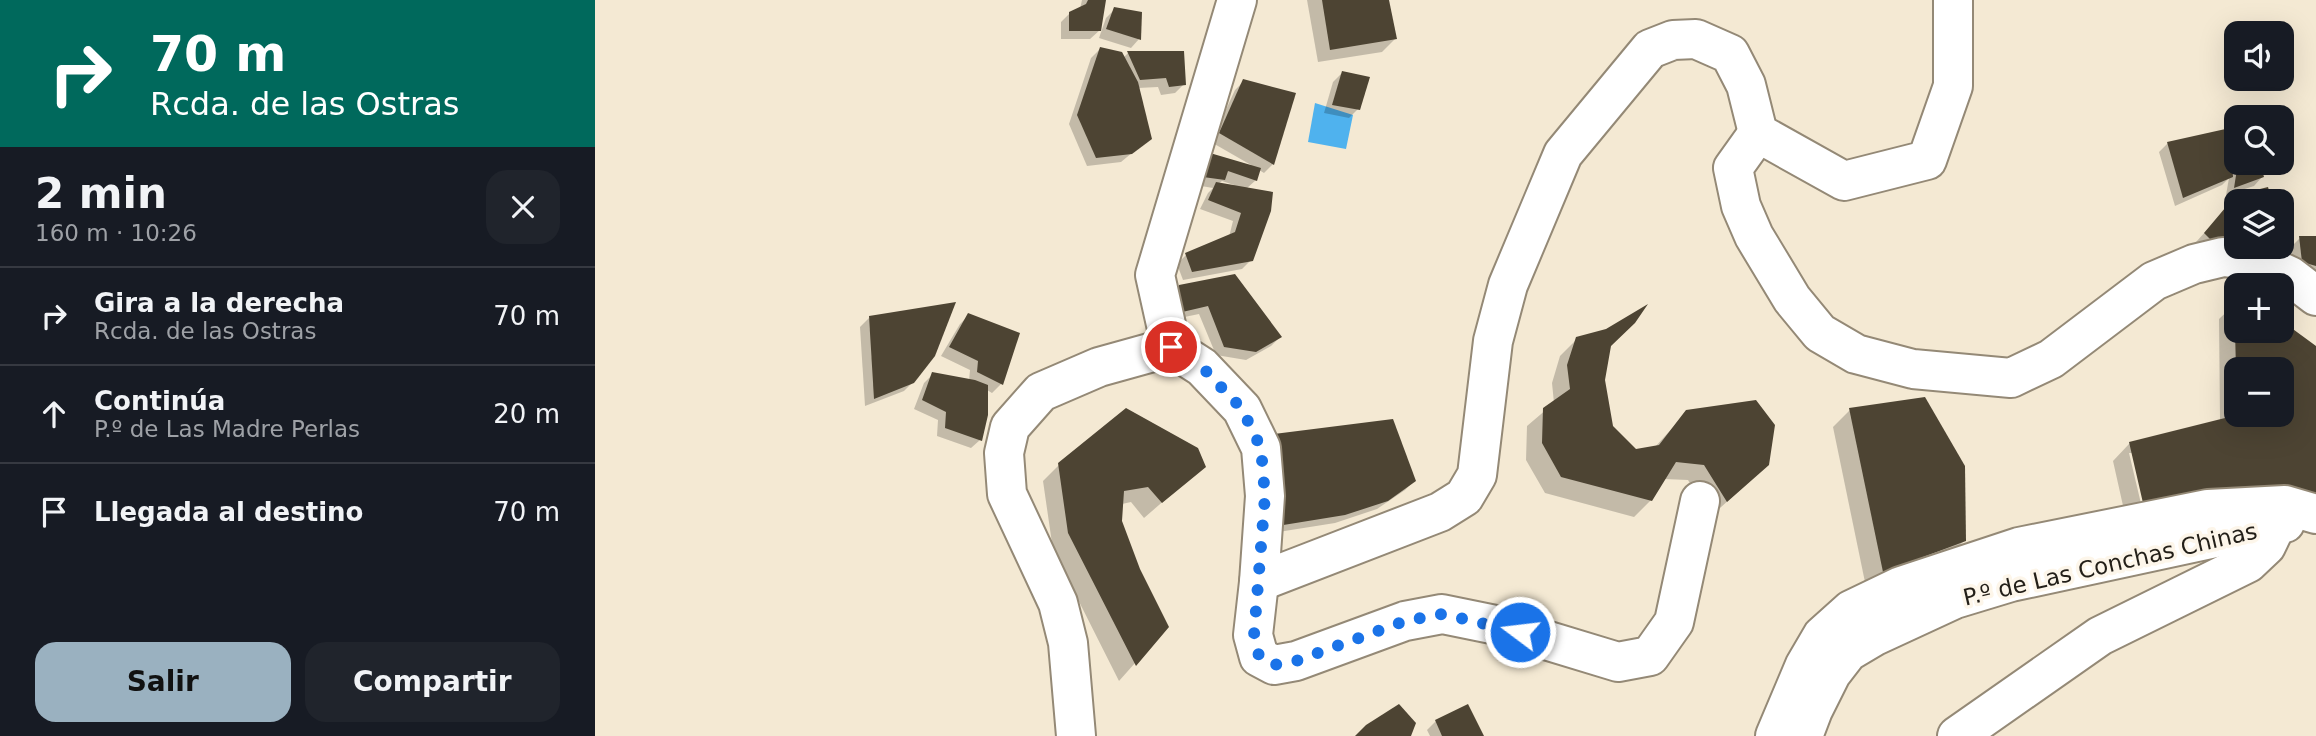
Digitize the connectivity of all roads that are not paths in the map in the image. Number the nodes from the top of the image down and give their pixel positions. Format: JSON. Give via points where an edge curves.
{"nodes":[{"id":1,"x":1237,"y":0,"type":"edge"},
{"id":2,"x":1954,"y":0,"type":"edge"},
{"id":3,"x":1758,"y":133,"type":"junction"},
{"id":4,"x":2316,"y":296,"type":"edge"},
{"id":5,"x":1171,"y":347,"type":"junction"},
{"id":6,"x":1700,"y":501,"type":"dead end"},
{"id":7,"x":2297,"y":514,"type":"edge"},
{"id":8,"x":1259,"y":582,"type":"junction"},
{"id":9,"x":1076,"y":736,"type":"edge"},
{"id":10,"x":1775,"y":736,"type":"edge"},
{"id":11,"x":1803,"y":736,"type":"edge"},
{"id":12,"x":1957,"y":736,"type":"edge"}],
"edges":[{"from":1,"to":5,"type":"street","via":[[1155,275]]},
{"from":2,"to":3,"type":"street","via":[[1953,86],[1927,160],[1844,181]]},
{"from":3,"to":4,"type":"street","via":[[1734,168],[1741,206],[1754,236],[1792,299],[1820,333],[1856,354],[1913,369],[2011,378],[2051,359],[2154,281],[2223,257],[2257,261],[2290,276]]},
{"from":3,"to":8,"type":"street","via":[[1746,85],[1730,54],[1696,39],[1650,48],[1563,155],[1508,285],[1493,341],[1477,475],[1464,497],[1440,512]]},
{"from":5,"to":8,"type":"street","via":[[1202,367],[1242,409],[1261,448],[1265,496]]},
{"from":5,"to":9,"type":"street","via":[[1099,367],[1041,392],[1010,426],[1004,453],[1007,494],[1058,604],[1068,643]]},
{"from":6,"to":8,"type":"street","via":[[1674,622],[1650,656],[1618,662],[1496,625],[1442,614],[1405,621],[1274,665],[1259,656],[1254,635]]},
{"from":7,"to":10,"type":"street","name":"P.º de Las Conchas Chinas","via":[[2208,509],[2019,547],[1901,586],[1851,610],[1822,636]]},
{"from":7,"to":11,"type":"street","name":"P.º de Las Conchas Chinas","via":[[1955,599],[1848,652],[1831,674]]},
{"from":7,"to":12,"type":"street","via":[[2248,563],[2100,636]]}]}
